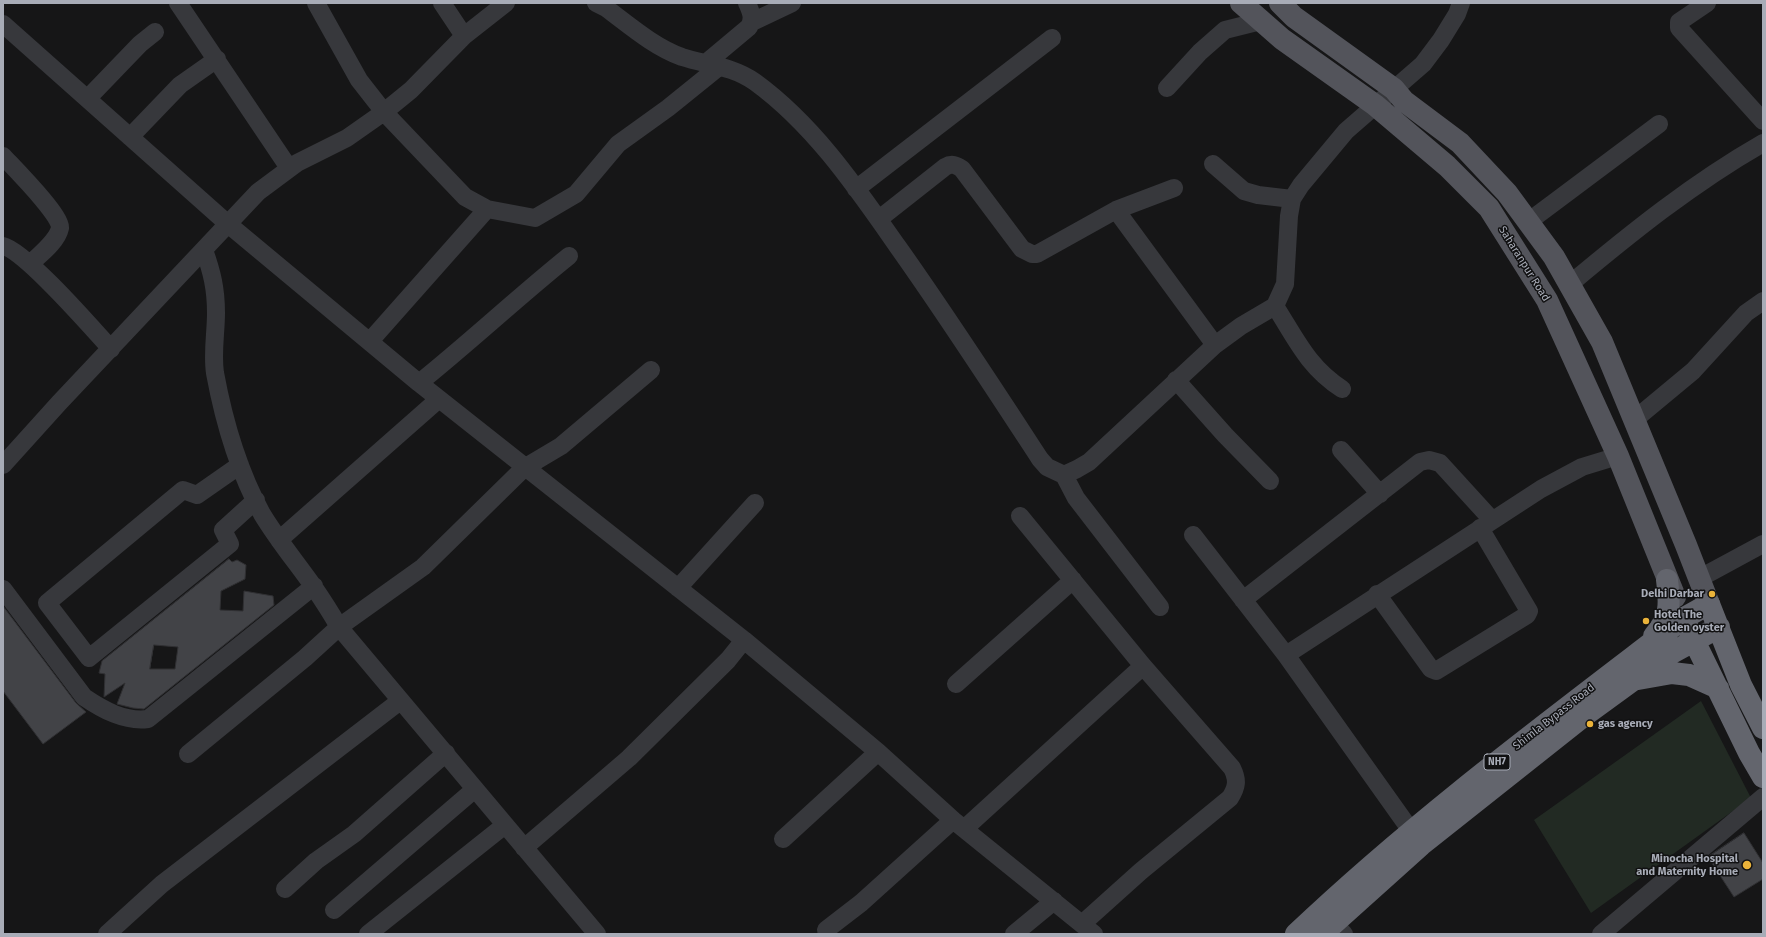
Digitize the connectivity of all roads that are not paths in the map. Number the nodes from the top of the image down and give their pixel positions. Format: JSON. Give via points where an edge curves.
{"nodes":[{"id":1,"x":178,"y":3,"type":"edge"},
{"id":2,"x":316,"y":3,"type":"edge"},
{"id":3,"x":442,"y":3,"type":"edge"},
{"id":4,"x":506,"y":3,"type":"edge"},
{"id":5,"x":596,"y":3,"type":"edge"},
{"id":6,"x":747,"y":3,"type":"edge"},
{"id":7,"x":792,"y":3,"type":"edge"},
{"id":8,"x":1241,"y":3,"type":"edge"},
{"id":9,"x":1280,"y":3,"type":"edge"},
{"id":10,"x":1461,"y":3,"type":"edge"},
{"id":11,"x":1707,"y":3,"type":"edge"},
{"id":12,"x":1261,"y":21,"type":"junction"},
{"id":13,"x":752,"y":22,"type":"junction"},
{"id":14,"x":3,"y":24,"type":"edge"},
{"id":15,"x":155,"y":32,"type":"dead end"},
{"id":16,"x":464,"y":36,"type":"junction"},
{"id":17,"x":1052,"y":38,"type":"dead end"},
{"id":18,"x":217,"y":59,"type":"junction"},
{"id":19,"x":713,"y":65,"type":"junction"},
{"id":20,"x":1167,"y":88,"type":"dead end"},
{"id":21,"x":1394,"y":89,"type":"junction"},
{"id":22,"x":88,"y":98,"type":"junction"},
{"id":23,"x":1375,"y":104,"type":"junction"},
{"id":24,"x":384,"y":112,"type":"junction"},
{"id":25,"x":1763,"y":120,"type":"edge"},
{"id":26,"x":1659,"y":124,"type":"dead end"},
{"id":27,"x":130,"y":137,"type":"junction"},
{"id":28,"x":1763,"y":143,"type":"edge"},
{"id":29,"x":3,"y":156,"type":"edge"},
{"id":30,"x":1213,"y":164,"type":"dead end"},
{"id":31,"x":289,"y":168,"type":"junction"},
{"id":32,"x":856,"y":188,"type":"junction"},
{"id":33,"x":1174,"y":188,"type":"dead end"},
{"id":34,"x":1292,"y":199,"type":"junction"},
{"id":35,"x":487,"y":209,"type":"junction"},
{"id":36,"x":1116,"y":210,"type":"junction"},
{"id":37,"x":879,"y":219,"type":"junction"},
{"id":38,"x":1528,"y":222,"type":"junction"},
{"id":39,"x":228,"y":224,"type":"junction"},
{"id":40,"x":3,"y":246,"type":"edge"},
{"id":41,"x":204,"y":250,"type":"junction"},
{"id":42,"x":568,"y":256,"type":"dead end"},
{"id":43,"x":30,"y":264,"type":"junction"},
{"id":44,"x":1570,"y":284,"type":"junction"},
{"id":45,"x":1763,"y":301,"type":"edge"},
{"id":46,"x":1275,"y":306,"type":"junction"},
{"id":47,"x":370,"y":341,"type":"junction"},
{"id":48,"x":1215,"y":345,"type":"junction"},
{"id":49,"x":111,"y":349,"type":"junction"},
{"id":50,"x":651,"y":370,"type":"dead end"},
{"id":51,"x":1176,"y":380,"type":"junction"},
{"id":52,"x":419,"y":383,"type":"junction"},
{"id":53,"x":1342,"y":389,"type":"dead end"},
{"id":54,"x":439,"y":399,"type":"junction"},
{"id":55,"x":1634,"y":420,"type":"junction"},
{"id":56,"x":1341,"y":450,"type":"dead end"},
{"id":57,"x":1618,"y":456,"type":"junction"},
{"id":58,"x":3,"y":465,"type":"edge"},
{"id":59,"x":240,"y":465,"type":"junction"},
{"id":60,"x":524,"y":468,"type":"junction"},
{"id":61,"x":1064,"y":474,"type":"junction"},
{"id":62,"x":1270,"y":481,"type":"dead end"},
{"id":63,"x":1380,"y":494,"type":"junction"},
{"id":64,"x":256,"y":500,"type":"junction"},
{"id":65,"x":755,"y":503,"type":"dead end"},
{"id":66,"x":1020,"y":516,"type":"dead end"},
{"id":67,"x":1486,"y":524,"type":"junction"},
{"id":68,"x":1193,"y":535,"type":"dead end"},
{"id":69,"x":279,"y":540,"type":"junction"},
{"id":70,"x":1763,"y":544,"type":"edge"},
{"id":71,"x":1700,"y":578,"type":"junction"},
{"id":72,"x":1073,"y":580,"type":"junction"},
{"id":73,"x":1667,"y":580,"type":"junction"},
{"id":74,"x":314,"y":586,"type":"junction"},
{"id":75,"x":678,"y":588,"type":"junction"},
{"id":76,"x":3,"y":589,"type":"edge"},
{"id":77,"x":1377,"y":594,"type":"junction"},
{"id":78,"x":1243,"y":600,"type":"junction"},
{"id":79,"x":1709,"y":604,"type":"junction"},
{"id":80,"x":1160,"y":607,"type":"dead end"},
{"id":81,"x":1684,"y":618,"type":"junction"},
{"id":82,"x":339,"y":626,"type":"junction"},
{"id":83,"x":1719,"y":627,"type":"junction"},
{"id":84,"x":744,"y":640,"type":"junction"},
{"id":85,"x":1694,"y":640,"type":"junction"},
{"id":86,"x":1640,"y":652,"type":"junction"},
{"id":87,"x":1286,"y":655,"type":"junction"},
{"id":88,"x":1143,"y":666,"type":"junction"},
{"id":89,"x":1633,"y":680,"type":"junction"},
{"id":90,"x":956,"y":684,"type":"dead end"},
{"id":91,"x":1718,"y":688,"type":"junction"},
{"id":92,"x":400,"y":701,"type":"junction"},
{"id":93,"x":1763,"y":728,"type":"edge"},
{"id":94,"x":878,"y":752,"type":"junction"},
{"id":95,"x":446,"y":753,"type":"junction"},
{"id":96,"x":188,"y":754,"type":"dead end"},
{"id":97,"x":1763,"y":777,"type":"edge"},
{"id":98,"x":475,"y":789,"type":"junction"},
{"id":99,"x":1763,"y":798,"type":"edge"},
{"id":100,"x":958,"y":825,"type":"junction"},
{"id":101,"x":504,"y":826,"type":"junction"},
{"id":102,"x":1416,"y":838,"type":"junction"},
{"id":103,"x":783,"y":839,"type":"dead end"},
{"id":104,"x":524,"y":848,"type":"junction"},
{"id":105,"x":286,"y":889,"type":"dead end"},
{"id":106,"x":1054,"y":901,"type":"junction"},
{"id":107,"x":334,"y":910,"type":"dead end"},
{"id":108,"x":1088,"y":929,"type":"edge"},
{"id":109,"x":826,"y":930,"type":"dead end"},
{"id":110,"x":1333,"y":930,"type":"edge"},
{"id":111,"x":108,"y":934,"type":"edge"},
{"id":112,"x":368,"y":934,"type":"edge"},
{"id":113,"x":596,"y":934,"type":"edge"},
{"id":114,"x":1014,"y":934,"type":"edge"},
{"id":115,"x":1296,"y":934,"type":"edge"},
{"id":116,"x":1601,"y":934,"type":"edge"}],
"edges":[{"from":1,"to":18,"type":"street"},
{"from":2,"to":24,"type":"street","via":[[360,80]]},
{"from":3,"to":16,"type":"street"},
{"from":4,"to":16,"type":"street"},
{"from":5,"to":19,"type":"street","via":[[662,47],[681,56]]},
{"from":6,"to":13,"type":"street","via":[[752,13]]},
{"from":7,"to":13,"type":"street"},
{"from":8,"to":12,"type":"main road","name":"Saharanpur Road"},
{"from":9,"to":21,"type":"main road","via":[[1294,17]]},
{"from":10,"to":21,"type":"street","via":[[1441,40],[1423,64]]},
{"from":11,"to":25,"type":"street","via":[[1679,22],[1679,28]]},
{"from":12,"to":20,"type":"street","via":[[1225,30],[1200,52]]},
{"from":12,"to":23,"type":"main road","name":"Saharanpur Road","via":[[1282,39]]},
{"from":13,"to":19,"type":"street"},
{"from":14,"to":22,"type":"street"},
{"from":15,"to":22,"type":"street"},
{"from":16,"to":24,"type":"street","via":[[412,90]]},
{"from":17,"to":32,"type":"street"},
{"from":18,"to":27,"type":"street","via":[[180,85]]},
{"from":18,"to":31,"type":"street"},
{"from":19,"to":32,"type":"street","via":[[733,70],[753,80],[788,110],[825,147]]},
{"from":19,"to":35,"type":"street","via":[[668,108],[618,144],[576,194],[535,218]]},
{"from":21,"to":23,"type":"street"},
{"from":21,"to":38,"type":"main road","via":[[1404,101],[1460,143],[1506,193]]},
{"from":22,"to":27,"type":"street"},
{"from":23,"to":34,"type":"street","via":[[1346,131]]},
{"from":23,"to":57,"type":"main road","name":"Saharanpur Road","via":[[1447,166],[1489,208],[1547,300]]},
{"from":24,"to":31,"type":"street","via":[[347,138]]},
{"from":24,"to":35,"type":"street","via":[[465,197]]},
{"from":26,"to":38,"type":"street"},
{"from":27,"to":39,"type":"street"},
{"from":28,"to":44,"type":"street","via":[[1704,180],[1627,236]]},
{"from":29,"to":43,"type":"street","via":[[58,218],[60,228],[56,236]]},
{"from":30,"to":34,"type":"street","via":[[1244,191]]},
{"from":31,"to":39,"type":"street","via":[[258,192]]},
{"from":32,"to":37,"type":"street"},
{"from":33,"to":36,"type":"street"},
{"from":34,"to":46,"type":"street","via":[[1285,284]]},
{"from":35,"to":47,"type":"street"},
{"from":36,"to":37,"type":"street","via":[[1038,254],[1032,254],[1022,249],[962,169],[950,164]]},
{"from":36,"to":48,"type":"street"},
{"from":37,"to":61,"type":"street","via":[[1040,459],[1047,467]]},
{"from":38,"to":44,"type":"main road"},
{"from":39,"to":41,"type":"street"},
{"from":39,"to":47,"type":"street"},
{"from":40,"to":43,"type":"street","via":[[10,248]]},
{"from":41,"to":49,"type":"street"},
{"from":41,"to":59,"type":"street","via":[[213,277],[215,297],[215,372],[231,440]]},
{"from":42,"to":52,"type":"street"},
{"from":43,"to":49,"type":"street"},
{"from":44,"to":55,"type":"main road","via":[[1602,342]]},
{"from":45,"to":55,"type":"street","via":[[1746,314],[1693,371]]},
{"from":46,"to":48,"type":"street"},
{"from":46,"to":53,"type":"street","via":[[1311,364]]},
{"from":47,"to":52,"type":"street"},
{"from":48,"to":51,"type":"street"},
{"from":49,"to":58,"type":"street"},
{"from":50,"to":60,"type":"street","via":[[561,446]]},
{"from":51,"to":61,"type":"street","via":[[1089,462]]},
{"from":51,"to":62,"type":"street"},
{"from":52,"to":54,"type":"street"},
{"from":54,"to":60,"type":"street"},
{"from":54,"to":69,"type":"street"},
{"from":55,"to":71,"type":"main road"},
{"from":56,"to":63,"type":"street"},
{"from":57,"to":67,"type":"street","via":[[1565,475]]},
{"from":57,"to":73,"type":"main road","name":"Saharanpur Road"},
{"from":59,"to":64,"type":"street"},
{"from":59,"to":64,"type":"street","via":[[197,495],[183,490],[47,603],[89,658],[230,544],[223,530]]},
{"from":60,"to":75,"type":"street"},
{"from":60,"to":82,"type":"street","via":[[423,567]]},
{"from":61,"to":80,"type":"street","via":[[1076,498]]},
{"from":63,"to":67,"type":"street","via":[[1416,464],[1433,460],[1443,466]]},
{"from":63,"to":78,"type":"street"},
{"from":64,"to":69,"type":"street"},
{"from":65,"to":75,"type":"street"},
{"from":66,"to":72,"type":"street"},
{"from":67,"to":77,"type":"street"},
{"from":67,"to":77,"type":"street","via":[[1529,611],[1527,615],[1436,671],[1431,669]]},
{"from":68,"to":78,"type":"street"},
{"from":69,"to":74,"type":"street"},
{"from":70,"to":71,"type":"street"},
{"from":71,"to":79,"type":"main road"},
{"from":72,"to":88,"type":"street"},
{"from":72,"to":90,"type":"street"},
{"from":73,"to":81,"type":"main road","name":"Saharanpur Road"},
{"from":73,"to":86,"type":"highway","via":[[1669,599],[1664,624]]},
{"from":74,"to":76,"type":"street","via":[[148,718],[137,720],[128,720],[84,698]]},
{"from":74,"to":82,"type":"street"},
{"from":75,"to":84,"type":"street"},
{"from":77,"to":87,"type":"street"},
{"from":78,"to":87,"type":"street"},
{"from":79,"to":81,"type":"highway","name":"Shimla Bypass Road","number":"NH7"},
{"from":79,"to":83,"type":"highway"},
{"from":81,"to":85,"type":"highway"},
{"from":81,"to":86,"type":"highway","name":"Shimla Bypass Road","number":"NH7"},
{"from":82,"to":92,"type":"street"},
{"from":82,"to":96,"type":"street","via":[[305,658]]},
{"from":83,"to":85,"type":"highway","name":"Shimla Bypass Road","number":"NH7"},
{"from":83,"to":93,"type":"highway","via":[[1741,684]]},
{"from":84,"to":94,"type":"street"},
{"from":84,"to":104,"type":"street","via":[[728,660],[629,758]]},
{"from":85,"to":89,"type":"highway","name":"Shimla Bypass Road","number":"NH7"},
{"from":85,"to":91,"type":"highway"},
{"from":86,"to":102,"type":"highway","name":"Shimla Bypass Road","number":"NH7","via":[[1572,703]]},
{"from":87,"to":102,"type":"street"},
{"from":88,"to":100,"type":"street"},
{"from":88,"to":108,"type":"street","via":[[1232,768],[1237,780],[1236,786],[1230,798],[1141,871]]},
{"from":89,"to":91,"type":"highway","via":[[1672,673],[1689,675]]},
{"from":89,"to":102,"type":"highway","name":"Shimla Bypass Road","number":"NH7"},
{"from":91,"to":97,"type":"highway"},
{"from":92,"to":95,"type":"street"},
{"from":92,"to":111,"type":"street","via":[[162,884]]},
{"from":94,"to":100,"type":"street"},
{"from":94,"to":103,"type":"street"},
{"from":95,"to":98,"type":"street"},
{"from":95,"to":105,"type":"street","via":[[354,834],[316,861]]},
{"from":98,"to":101,"type":"street"},
{"from":98,"to":107,"type":"street"},
{"from":99,"to":116,"type":"street"},
{"from":100,"to":106,"type":"street"},
{"from":100,"to":109,"type":"street"},
{"from":101,"to":104,"type":"street"},
{"from":101,"to":112,"type":"street"},
{"from":102,"to":110,"type":"highway","name":"Shimla Bypass Road","number":"NH7"},
{"from":102,"to":115,"type":"highway","name":"Shimla Bypass Road","number":"NH7"},
{"from":104,"to":113,"type":"street"},
{"from":106,"to":108,"type":"street"},
{"from":106,"to":114,"type":"street"}]}
